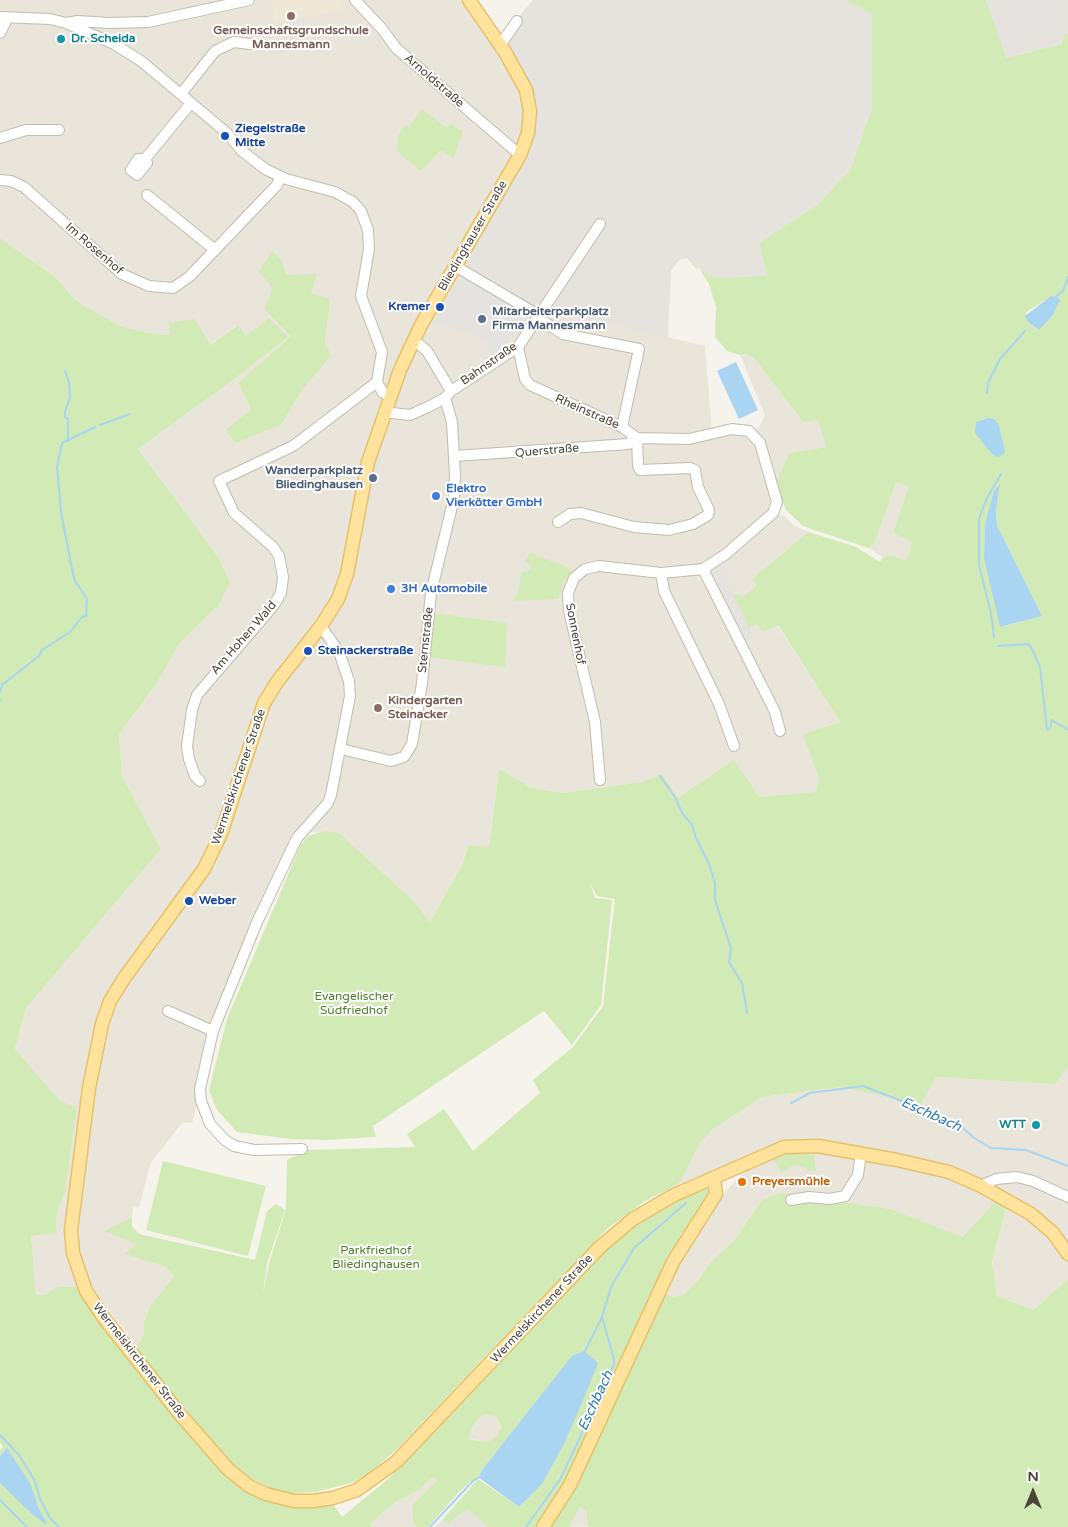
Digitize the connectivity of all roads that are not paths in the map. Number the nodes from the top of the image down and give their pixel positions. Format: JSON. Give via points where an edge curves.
{"nodes":[{"id":1,"x":249,"y":0,"type":"edge"},
{"id":2,"x":355,"y":0,"type":"edge"},
{"id":3,"x":469,"y":0,"type":"edge"},
{"id":4,"x":4,"y":17,"type":"edge"},
{"id":5,"x":517,"y":21,"type":"dead end"},
{"id":6,"x":66,"y":23,"type":"junction"},
{"id":7,"x":0,"y":33,"type":"edge"},
{"id":8,"x":250,"y":44,"type":"dead end"},
{"id":9,"x":500,"y":45,"type":"junction"},
{"id":10,"x":181,"y":94,"type":"junction"},
{"id":11,"x":191,"y":103,"type":"junction"},
{"id":12,"x":59,"y":130,"type":"dead end"},
{"id":13,"x":0,"y":138,"type":"edge"},
{"id":14,"x":520,"y":155,"type":"junction"},
{"id":15,"x":145,"y":159,"type":"dead end"},
{"id":16,"x":280,"y":177,"type":"junction"},
{"id":17,"x":0,"y":180,"type":"edge"},
{"id":18,"x":147,"y":195,"type":"dead end"},
{"id":19,"x":600,"y":224,"type":"dead end"},
{"id":20,"x":215,"y":250,"type":"junction"},
{"id":21,"x":455,"y":266,"type":"junction"},
{"id":22,"x":539,"y":317,"type":"junction"},
{"id":23,"x":414,"y":340,"type":"junction"},
{"id":24,"x":518,"y":347,"type":"junction"},
{"id":25,"x":376,"y":382,"type":"junction"},
{"id":26,"x":448,"y":395,"type":"junction"},
{"id":27,"x":390,"y":396,"type":"junction"},
{"id":28,"x":384,"y":412,"type":"junction"},
{"id":29,"x":622,"y":427,"type":"junction"},
{"id":30,"x":637,"y":438,"type":"junction"},
{"id":31,"x":455,"y":456,"type":"junction"},
{"id":32,"x":558,"y":522,"type":"dead end"},
{"id":33,"x":703,"y":569,"type":"junction"},
{"id":34,"x":661,"y":573,"type":"junction"},
{"id":35,"x":321,"y":626,"type":"junction"},
{"id":36,"x":780,"y":731,"type":"dead end"},
{"id":37,"x":734,"y":746,"type":"dead end"},
{"id":38,"x":341,"y":749,"type":"junction"},
{"id":39,"x":600,"y":780,"type":"dead end"},
{"id":40,"x":200,"y":781,"type":"dead end"},
{"id":41,"x":168,"y":1011,"type":"dead end"},
{"id":42,"x":213,"y":1031,"type":"junction"},
{"id":43,"x":302,"y":1149,"type":"dead end"},
{"id":44,"x":861,"y":1153,"type":"junction"},
{"id":45,"x":714,"y":1178,"type":"junction"},
{"id":46,"x":981,"y":1186,"type":"junction"},
{"id":47,"x":1068,"y":1197,"type":"edge"},
{"id":48,"x":790,"y":1200,"type":"dead end"},
{"id":49,"x":1064,"y":1249,"type":"edge"},
{"id":50,"x":543,"y":1527,"type":"edge"}],
"edges":[{"from":1,"to":6,"type":"street","via":[[148,22]]},
{"from":2,"to":14,"type":"street","name":"Arnoldstraße","via":[[378,23],[396,48]]},
{"from":3,"to":9,"type":"main road","name":"Bliedinghauser Straße"},
{"from":4,"to":6,"type":"street"},
{"from":4,"to":7,"type":"street"},
{"from":5,"to":9,"type":"street"},
{"from":6,"to":10,"type":"street","via":[[127,51]]},
{"from":8,"to":10,"type":"street","via":[[234,42],[215,51]]},
{"from":9,"to":14,"type":"main road","name":"Bliedinghauser Straße","via":[[519,75],[529,101],[530,122]]},
{"from":10,"to":11,"type":"street"},
{"from":11,"to":15,"type":"street"},
{"from":11,"to":16,"type":"street","via":[[249,156]]},
{"from":12,"to":13,"type":"street","via":[[26,130]]},
{"from":14,"to":21,"type":"main road","name":"Bliedinghauser Straße"},
{"from":16,"to":20,"type":"street","name":"Im Rosenhof","via":[[277,185]]},
{"from":16,"to":25,"type":"street","via":[[340,194],[353,202],[364,217],[369,242],[361,296],[382,352]]},
{"from":17,"to":20,"type":"street","name":"Im Rosenhof","via":[[24,187],[112,267],[142,283],[178,286]]},
{"from":18,"to":20,"type":"street"},
{"from":19,"to":22,"type":"street","name":"Bahnstraße"},
{"from":21,"to":22,"type":"street"},
{"from":21,"to":23,"type":"main road","name":"Bliedinghauser Straße"},
{"from":22,"to":24,"type":"street","name":"Bahnstraße"},
{"from":22,"to":29,"type":"street","via":[[563,334],[639,349]]},
{"from":23,"to":26,"type":"street","name":"Sternstraße","via":[[427,351]]},
{"from":23,"to":27,"type":"main road","name":"Bliedinghauser Straße"},
{"from":24,"to":26,"type":"street","name":"Bahnstraße"},
{"from":24,"to":29,"type":"street","name":"Rheinstraße","via":[[530,385]]},
{"from":25,"to":27,"type":"street","via":[[383,393]]},
{"from":25,"to":40,"type":"street","name":"Am Hohen Wald","via":[[294,446],[219,481],[234,512],[274,547],[283,568],[283,584],[274,606],[197,695],[187,746],[194,776]]},
{"from":26,"to":28,"type":"street","name":"Bahnstraße","via":[[410,415]]},
{"from":26,"to":31,"type":"street","name":"Sternstraße"},
{"from":27,"to":28,"type":"main road","name":"Bliedinghauser Straße"},
{"from":28,"to":35,"type":"main road","name":"Bliedinghauser Straße","via":[[368,462],[343,587]]},
{"from":29,"to":30,"type":"street","name":"Rheinstraße"},
{"from":30,"to":31,"type":"street","name":"Querstraße","via":[[628,444]]},
{"from":30,"to":32,"type":"street","via":[[640,470],[695,470],[698,487],[710,510],[708,516],[669,530],[634,528],[581,513],[570,514]]},
{"from":30,"to":33,"type":"street","name":"Sonnenhof","via":[[689,439],[732,429],[749,431],[760,443],[776,508],[733,548]]},
{"from":31,"to":38,"type":"street","name":"Sternstraße","via":[[451,515],[432,593],[412,744],[404,757],[391,762]]},
{"from":33,"to":34,"type":"street","name":"Sonnenhof"},
{"from":33,"to":36,"type":"street","via":[[775,712]]},
{"from":34,"to":37,"type":"street","via":[[664,590],[719,704]]},
{"from":34,"to":39,"type":"street","name":"Sonnenhof","via":[[594,566],[579,573],[569,588],[569,611],[595,722]]},
{"from":35,"to":38,"type":"street","via":[[340,652],[349,681],[350,696]]},
{"from":35,"to":45,"type":"main road","name":"Wermelskirchener Straße","via":[[264,703],[221,834],[204,870],[124,977],[110,1001],[102,1024],[88,1088],[71,1230],[78,1273],[95,1306],[205,1446],[234,1475],[249,1486],[275,1497],[294,1501],[327,1500],[364,1487],[396,1462],[617,1231],[655,1205]]},
{"from":38,"to":42,"type":"street","via":[[328,803],[297,838],[257,922]]},
{"from":41,"to":42,"type":"street"},
{"from":42,"to":43,"type":"street","via":[[200,1088],[205,1114],[217,1133],[234,1146],[244,1149]]},
{"from":44,"to":45,"type":"main road","via":[[818,1146],[792,1146],[778,1149]]},
{"from":44,"to":46,"type":"main road","via":[[932,1167]]},
{"from":44,"to":48,"type":"street","via":[[858,1175],[845,1196]]},
{"from":45,"to":50,"type":"main road","via":[[716,1194],[673,1262],[570,1485]]},
{"from":46,"to":47,"type":"street","via":[[1002,1178],[1023,1178]]},
{"from":46,"to":49,"type":"main road","via":[[1030,1214],[1053,1233]]}]}
